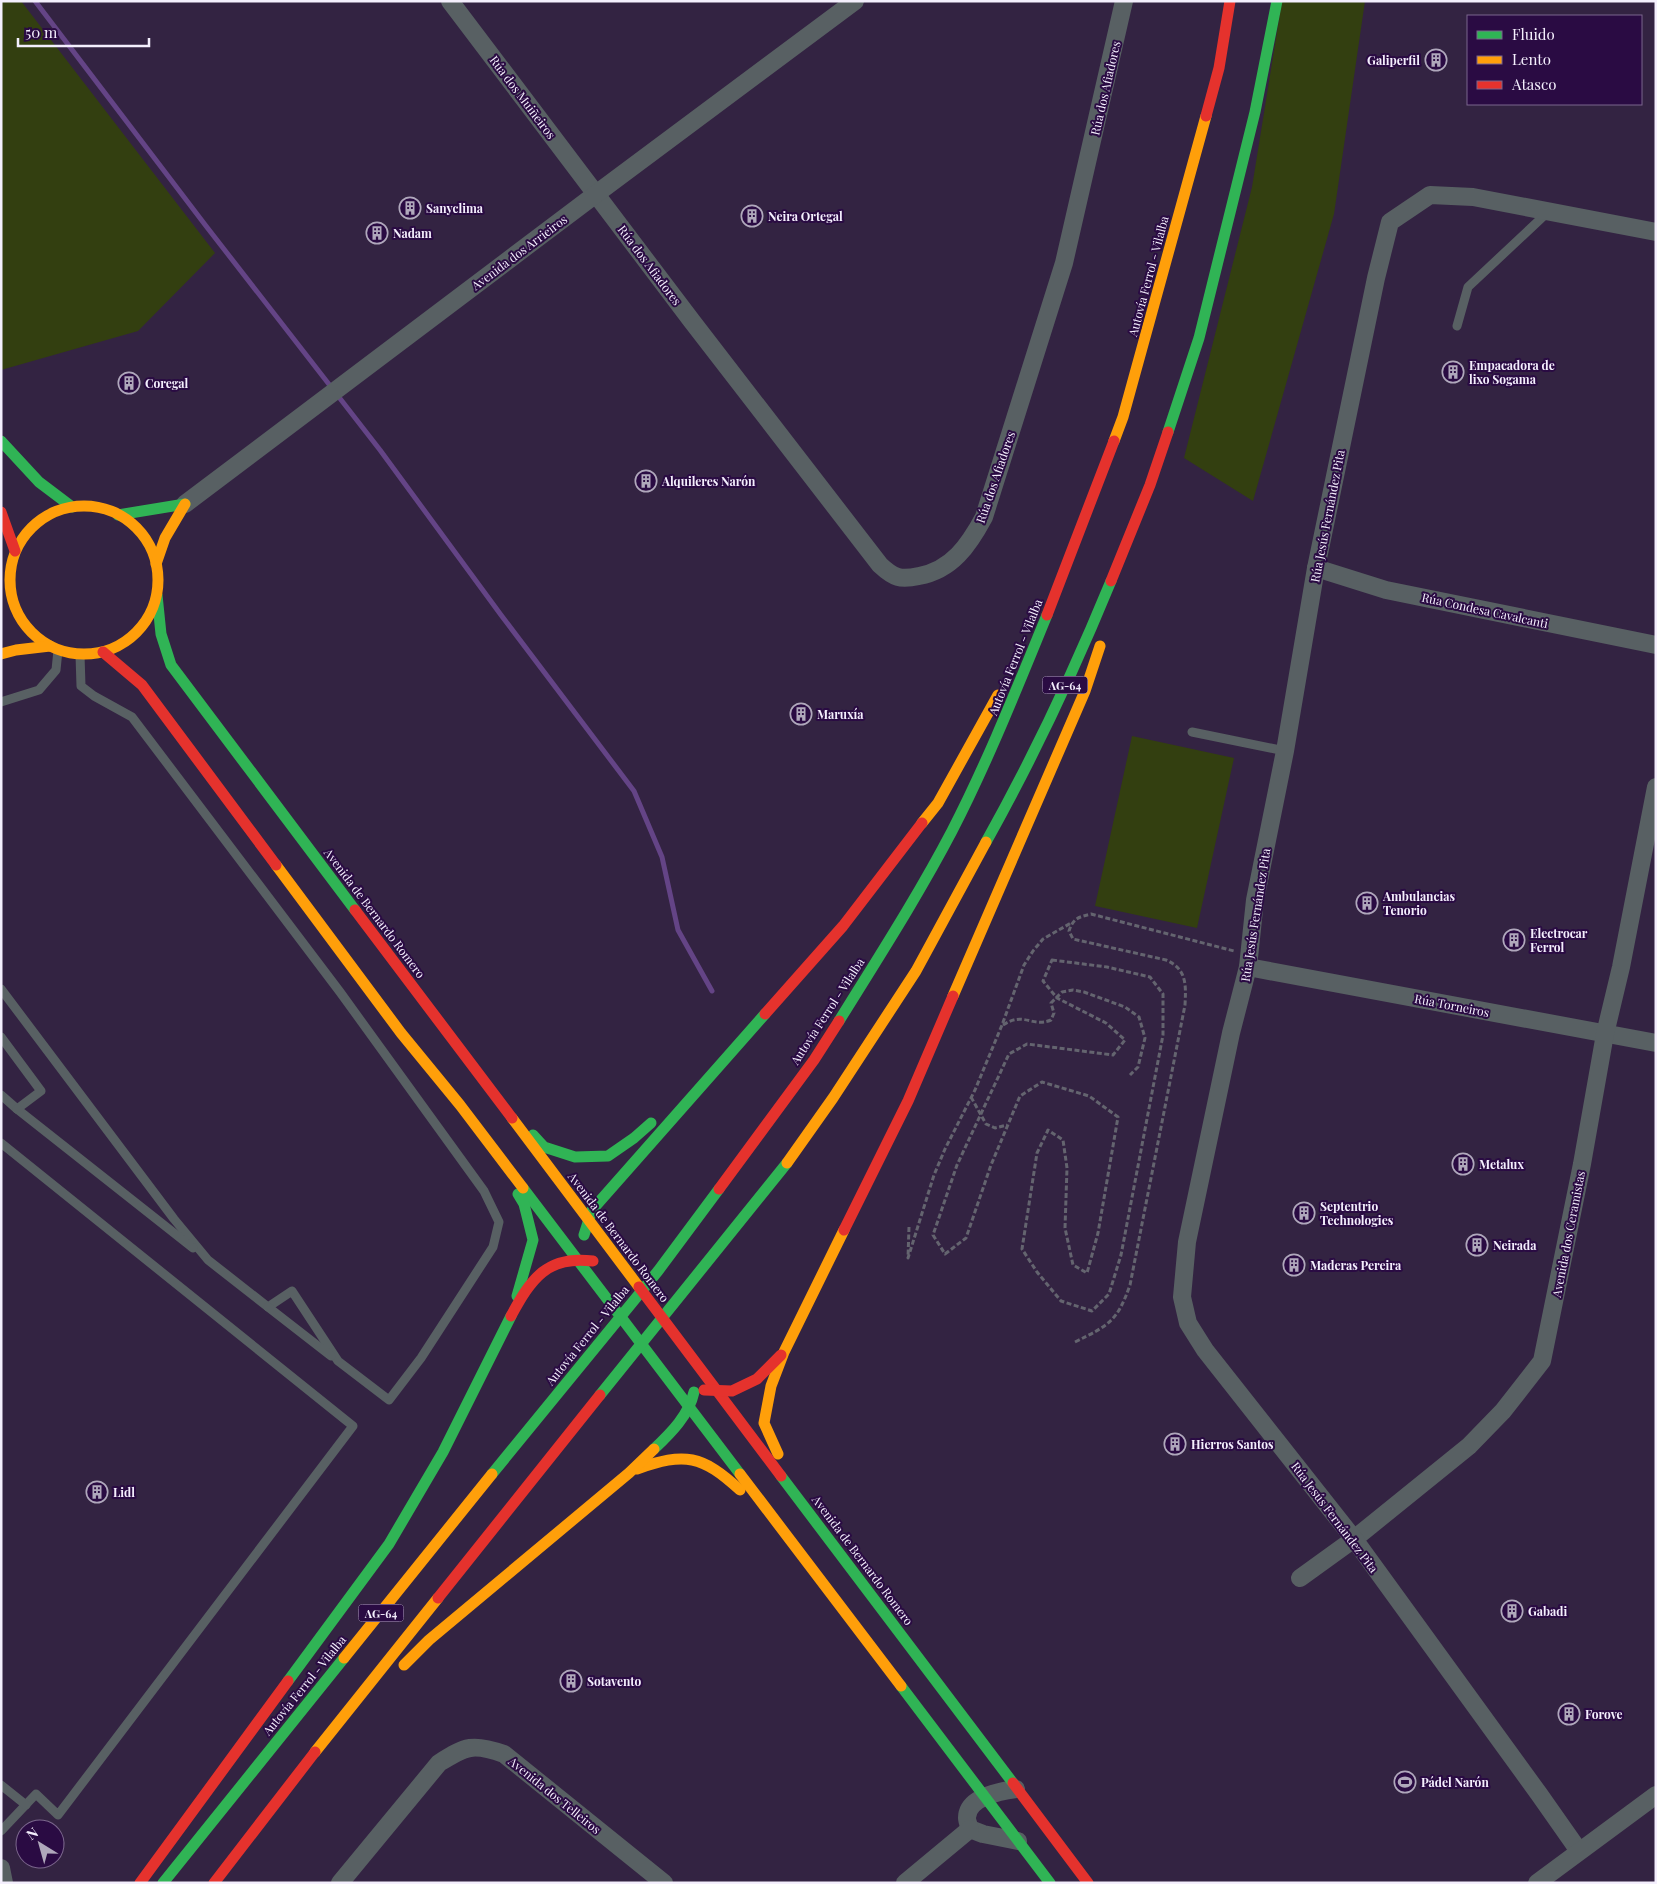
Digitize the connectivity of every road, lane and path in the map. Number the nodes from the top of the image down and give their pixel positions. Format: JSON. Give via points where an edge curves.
{"nodes":[{"id":1,"x":450,"y":1,"type":"edge"},
{"id":2,"x":855,"y":1,"type":"edge"},
{"id":3,"x":1124,"y":1,"type":"edge"},
{"id":4,"x":1230,"y":1,"type":"edge"},
{"id":5,"x":1277,"y":1,"type":"edge"},
{"id":6,"x":596,"y":194,"type":"junction"},
{"id":7,"x":1549,"y":211,"type":"junction"},
{"id":8,"x":1656,"y":232,"type":"edge"},
{"id":9,"x":1457,"y":326,"type":"dead end"},
{"id":10,"x":1,"y":440,"type":"edge"},
{"id":11,"x":1150,"y":485,"type":"junction"},
{"id":12,"x":185,"y":504,"type":"junction"},
{"id":13,"x":72,"y":507,"type":"junction"},
{"id":14,"x":1,"y":512,"type":"edge"},
{"id":15,"x":118,"y":515,"type":"junction"},
{"id":16,"x":16,"y":552,"type":"junction"},
{"id":17,"x":156,"y":564,"type":"junction"},
{"id":18,"x":1316,"y":568,"type":"junction"},
{"id":19,"x":10,"y":573,"type":"junction"},
{"id":20,"x":1060,"y":584,"type":"junction"},
{"id":21,"x":156,"y":595,"type":"junction"},
{"id":22,"x":1,"y":602,"type":"edge"},
{"id":23,"x":1109,"y":616,"type":"dead end"},
{"id":24,"x":1103,"y":635,"type":"dead end"},
{"id":25,"x":1656,"y":645,"type":"edge"},
{"id":26,"x":54,"y":648,"type":"junction"},
{"id":27,"x":103,"y":652,"type":"junction"},
{"id":28,"x":1,"y":654,"type":"edge"},
{"id":29,"x":80,"y":655,"type":"junction"},
{"id":30,"x":1011,"y":672,"type":"dead end"},
{"id":31,"x":1002,"y":689,"type":"dead end"},
{"id":32,"x":1,"y":702,"type":"edge"},
{"id":33,"x":1192,"y":732,"type":"dead end"},
{"id":34,"x":1285,"y":751,"type":"junction"},
{"id":35,"x":1656,"y":787,"type":"edge"},
{"id":36,"x":1071,"y":922,"type":"junction"},
{"id":37,"x":1248,"y":961,"type":"junction"},
{"id":38,"x":1,"y":989,"type":"edge"},
{"id":39,"x":1057,"y":998,"type":"junction"},
{"id":40,"x":768,"y":1012,"type":"junction"},
{"id":41,"x":1002,"y":1025,"type":"junction"},
{"id":42,"x":1605,"y":1034,"type":"junction"},
{"id":43,"x":1,"y":1037,"type":"edge"},
{"id":44,"x":1656,"y":1043,"type":"edge"},
{"id":45,"x":1130,"y":1075,"type":"dead end"},
{"id":46,"x":490,"y":1087,"type":"junction"},
{"id":47,"x":1,"y":1095,"type":"edge"},
{"id":48,"x":971,"y":1096,"type":"junction"},
{"id":49,"x":460,"y":1105,"type":"junction"},
{"id":50,"x":17,"y":1109,"type":"junction"},
{"id":51,"x":981,"y":1114,"type":"junction"},
{"id":52,"x":1008,"y":1125,"type":"junction"},
{"id":53,"x":1,"y":1144,"type":"edge"},
{"id":54,"x":588,"y":1218,"type":"junction"},
{"id":55,"x":909,"y":1227,"type":"dead end"},
{"id":56,"x":208,"y":1260,"type":"junction"},
{"id":57,"x":582,"y":1260,"type":"junction"},
{"id":58,"x":622,"y":1263,"type":"junction"},
{"id":59,"x":268,"y":1307,"type":"junction"},
{"id":60,"x":512,"y":1314,"type":"junction"},
{"id":61,"x":1075,"y":1342,"type":"dead end"},
{"id":62,"x":784,"y":1352,"type":"junction"},
{"id":63,"x":338,"y":1361,"type":"junction"},
{"id":64,"x":697,"y":1363,"type":"junction"},
{"id":65,"x":671,"y":1383,"type":"junction"},
{"id":66,"x":694,"y":1389,"type":"junction"},
{"id":67,"x":718,"y":1391,"type":"junction"},
{"id":68,"x":690,"y":1408,"type":"junction"},
{"id":69,"x":629,"y":1473,"type":"junction"},
{"id":70,"x":813,"y":1516,"type":"junction"},
{"id":71,"x":787,"y":1536,"type":"junction"},
{"id":72,"x":1354,"y":1539,"type":"junction"},
{"id":73,"x":1300,"y":1578,"type":"dead end"},
{"id":74,"x":396,"y":1674,"type":"dead end"},
{"id":75,"x":364,"y":1709,"type":"dead end"},
{"id":76,"x":1,"y":1785,"type":"edge"},
{"id":77,"x":1016,"y":1789,"type":"junction"},
{"id":78,"x":1656,"y":1795,"type":"edge"},
{"id":79,"x":984,"y":1797,"type":"junction"},
{"id":80,"x":26,"y":1805,"type":"junction"},
{"id":81,"x":262,"y":1821,"type":"junction"},
{"id":82,"x":970,"y":1830,"type":"junction"},
{"id":83,"x":1,"y":1831,"type":"edge"},
{"id":84,"x":1018,"y":1841,"type":"junction"},
{"id":85,"x":1579,"y":1851,"type":"junction"},
{"id":86,"x":1,"y":1868,"type":"edge"},
{"id":87,"x":4,"y":1883,"type":"edge"},
{"id":88,"x":140,"y":1883,"type":"edge"},
{"id":89,"x":163,"y":1883,"type":"edge"},
{"id":90,"x":214,"y":1883,"type":"edge"},
{"id":91,"x":340,"y":1883,"type":"edge"},
{"id":92,"x":664,"y":1883,"type":"edge"},
{"id":93,"x":905,"y":1883,"type":"edge"},
{"id":94,"x":1050,"y":1883,"type":"edge"},
{"id":95,"x":1088,"y":1883,"type":"edge"},
{"id":96,"x":1537,"y":1883,"type":"edge"}],
"edges":[{"from":1,"to":6,"type":"street","name":"Rúa dos Muiñeiros"},
{"from":2,"to":6,"type":"street","name":"Avenida dos Arrieiros"},
{"from":3,"to":6,"type":"street","name":"Rúa dos Afiadores","via":[[1064,264],[984,516],[971,541],[952,562],[932,574],[893,577],[880,565]]},
{"from":4,"to":20,"type":"highway","name":"Autovía Ferrol - Vilalba","number":"AG-64","via":[[1220,68],[1123,418]]},
{"from":5,"to":11,"type":"highway","number":"AG-64","via":[[1255,112],[1199,338]]},
{"from":6,"to":12,"type":"street","name":"Avenida dos Arrieiros"},
{"from":7,"to":8,"type":"street","name":"Rúa Jesús Fernández Pita"},
{"from":7,"to":9,"type":"lane","via":[[1468,287]]},
{"from":7,"to":18,"type":"street","name":"Rúa Jesús Fernández Pita","via":[[1473,196],[1430,195],[1390,222]]},
{"from":10,"to":13,"type":"highway","via":[[39,482]]},
{"from":11,"to":23,"type":"highway"},
{"from":11,"to":81,"type":"highway","number":"AG-64","via":[[1091,630],[1026,770],[916,971],[833,1098],[788,1161]]},
{"from":12,"to":15,"type":"highway"},
{"from":12,"to":17,"type":"highway","via":[[165,538]]},
{"from":13,"to":15,"type":"highway","via":[[96,507]]},
{"from":13,"to":16,"type":"highway","via":[[54,512],[38,522],[25,535]]},
{"from":14,"to":16,"type":"highway"},
{"from":15,"to":17,"type":"highway","via":[[135,527],[148,544]]},
{"from":16,"to":19,"type":"highway"},
{"from":17,"to":21,"type":"highway"},
{"from":18,"to":25,"type":"street","name":"Rúa Condesa Cavalcanti","via":[[1386,590]]},
{"from":18,"to":34,"type":"street","name":"Rúa Jesús Fernández Pita"},
{"from":19,"to":22,"type":"highway"},
{"from":19,"to":26,"type":"highway","via":[[11,595],[18,616],[32,634]]},
{"from":20,"to":30,"type":"highway"},
{"from":20,"to":89,"type":"highway","name":"Autovía Ferrol - Vilalba","number":"AG-64","via":[[991,751],[952,831],[908,910],[814,1060],[658,1271]]},
{"from":21,"to":27,"type":"highway","via":[[150,614],[138,631],[122,644]]},
{"from":21,"to":46,"type":"highway","name":"Avenida de Bernardo Romero","via":[[170,665]]},
{"from":24,"to":62,"type":"highway","via":[[1085,691],[908,1101]]},
{"from":26,"to":28,"type":"highway"},
{"from":26,"to":29,"type":"highway"},
{"from":26,"to":32,"type":"lane","via":[[56,670],[39,690]]},
{"from":27,"to":29,"type":"highway"},
{"from":27,"to":49,"type":"highway","via":[[142,685],[401,1033]]},
{"from":29,"to":63,"type":"lane","via":[[81,686],[132,717],[340,992],[484,1191],[499,1222],[493,1247],[421,1358],[389,1400]]},
{"from":31,"to":40,"type":"highway","via":[[938,803],[843,926]]},
{"from":33,"to":34,"type":"lane"},
{"from":34,"to":37,"type":"street","name":"Rúa Jesús Fernández Pita","via":[[1255,900]]},
{"from":35,"to":42,"type":"street","name":"Avenida dos Ceramistas"},
{"from":36,"to":37,"type":"path","via":[[1091,914]]},
{"from":36,"to":41,"type":"path","via":[[1043,940],[1033,951],[1024,965]]},
{"from":36,"to":61,"type":"path","via":[[1069,930],[1073,939],[1175,964],[1182,972],[1186,991],[1130,1284],[1118,1314]]},
{"from":37,"to":42,"type":"street","name":"Rúa Torneiros"},
{"from":37,"to":72,"type":"street","name":"Rúa Jesús Fernández Pita","via":[[1187,1242],[1182,1297],[1188,1322],[1206,1350]]},
{"from":38,"to":56,"type":"lane"},
{"from":39,"to":41,"type":"path","via":[[1051,1003],[1054,1013],[1051,1020],[1043,1023],[1021,1018]]},
{"from":39,"to":45,"type":"path","via":[[1062,992],[1084,992],[1125,1007],[1139,1017],[1145,1038],[1138,1067]]},
{"from":39,"to":51,"type":"path","via":[[1106,1023],[1125,1040],[1113,1055],[1028,1044],[1009,1054]]},
{"from":39,"to":52,"type":"path","via":[[1043,981],[1052,960],[1107,967],[1150,977],[1163,994],[1163,1035],[1121,1255],[1109,1294],[1092,1311],[1061,1302],[1022,1249],[1037,1153],[1048,1130],[1064,1140],[1067,1168],[1065,1228],[1073,1265],[1087,1273],[1098,1233],[1118,1117],[1089,1096],[1042,1082],[1020,1096]]},
{"from":40,"to":46,"type":"highway","via":[[634,1138],[608,1156],[575,1158],[544,1147]]},
{"from":40,"to":54,"type":"highway"},
{"from":41,"to":48,"type":"path"},
{"from":42,"to":44,"type":"street","name":"Rúa Torneiros"},
{"from":42,"to":72,"type":"street","name":"Avenida dos Ceramistas","via":[[1542,1361],[1503,1411],[1469,1446]]},
{"from":43,"to":50,"type":"lane","via":[[41,1091]]},
{"from":46,"to":54,"type":"highway","name":"Avenida de Bernardo Romero"},
{"from":47,"to":50,"type":"lane"},
{"from":48,"to":51,"type":"path"},
{"from":48,"to":55,"type":"path","via":[[934,1175],[908,1258]]},
{"from":49,"to":57,"type":"highway"},
{"from":49,"to":60,"type":"highway","via":[[524,1204],[533,1240]]},
{"from":50,"to":56,"type":"lane"},
{"from":51,"to":52,"type":"path","via":[[986,1124],[995,1128]]},
{"from":51,"to":52,"type":"path","via":[[957,1164],[933,1235],[945,1254],[966,1238]]},
{"from":53,"to":80,"type":"lane","via":[[353,1426],[58,1815],[36,1794]]},
{"from":54,"to":57,"type":"highway"},
{"from":54,"to":58,"type":"highway","name":"Avenida de Bernardo Romero"},
{"from":56,"to":59,"type":"lane"},
{"from":57,"to":58,"type":"highway"},
{"from":57,"to":60,"type":"highway","via":[[551,1265],[533,1281]]},
{"from":57,"to":65,"type":"highway"},
{"from":58,"to":64,"type":"highway","name":"Avenida de Bernardo Romero"},
{"from":59,"to":63,"type":"lane"},
{"from":59,"to":63,"type":"lane","via":[[292,1292]]},
{"from":60,"to":88,"type":"highway","via":[[443,1452],[389,1544]]},
{"from":62,"to":67,"type":"highway","via":[[757,1379],[732,1391]]},
{"from":62,"to":70,"type":"highway","via":[[771,1386],[764,1424],[784,1467]]},
{"from":64,"to":66,"type":"highway"},
{"from":64,"to":67,"type":"highway","name":"Avenida de Bernardo Romero"},
{"from":65,"to":66,"type":"highway"},
{"from":65,"to":68,"type":"highway"},
{"from":66,"to":67,"type":"highway"},
{"from":66,"to":68,"type":"highway"},
{"from":67,"to":70,"type":"highway","name":"Avenida de Bernardo Romero"},
{"from":68,"to":69,"type":"highway"},
{"from":68,"to":71,"type":"highway"},
{"from":69,"to":71,"type":"highway","via":[[677,1457],[702,1461],[731,1481]]},
{"from":69,"to":74,"type":"highway","via":[[429,1640]]},
{"from":70,"to":77,"type":"highway","name":"Avenida de Bernardo Romero"},
{"from":71,"to":79,"type":"highway"},
{"from":72,"to":73,"type":"street","name":"Avenida dos Ceramistas"},
{"from":72,"to":85,"type":"street","name":"Rúa Jesús Fernández Pita"},
{"from":75,"to":81,"type":"highway"},
{"from":76,"to":80,"type":"lane"},
{"from":77,"to":79,"type":"street"},
{"from":77,"to":95,"type":"highway","name":"Avenida de Bernardo Romero"},
{"from":78,"to":85,"type":"street"},
{"from":79,"to":82,"type":"street","via":[[969,1810]]},
{"from":79,"to":84,"type":"highway"},
{"from":80,"to":83,"type":"lane"},
{"from":81,"to":90,"type":"highway","number":"AG-64"},
{"from":82,"to":84,"type":"street"},
{"from":82,"to":93,"type":"street"},
{"from":84,"to":94,"type":"highway"},
{"from":85,"to":96,"type":"street"},
{"from":86,"to":87,"type":"street"},
{"from":91,"to":92,"type":"street","name":"Avenida dos Telleiros","via":[[439,1763],[461,1750],[483,1747],[504,1754]]}]}
